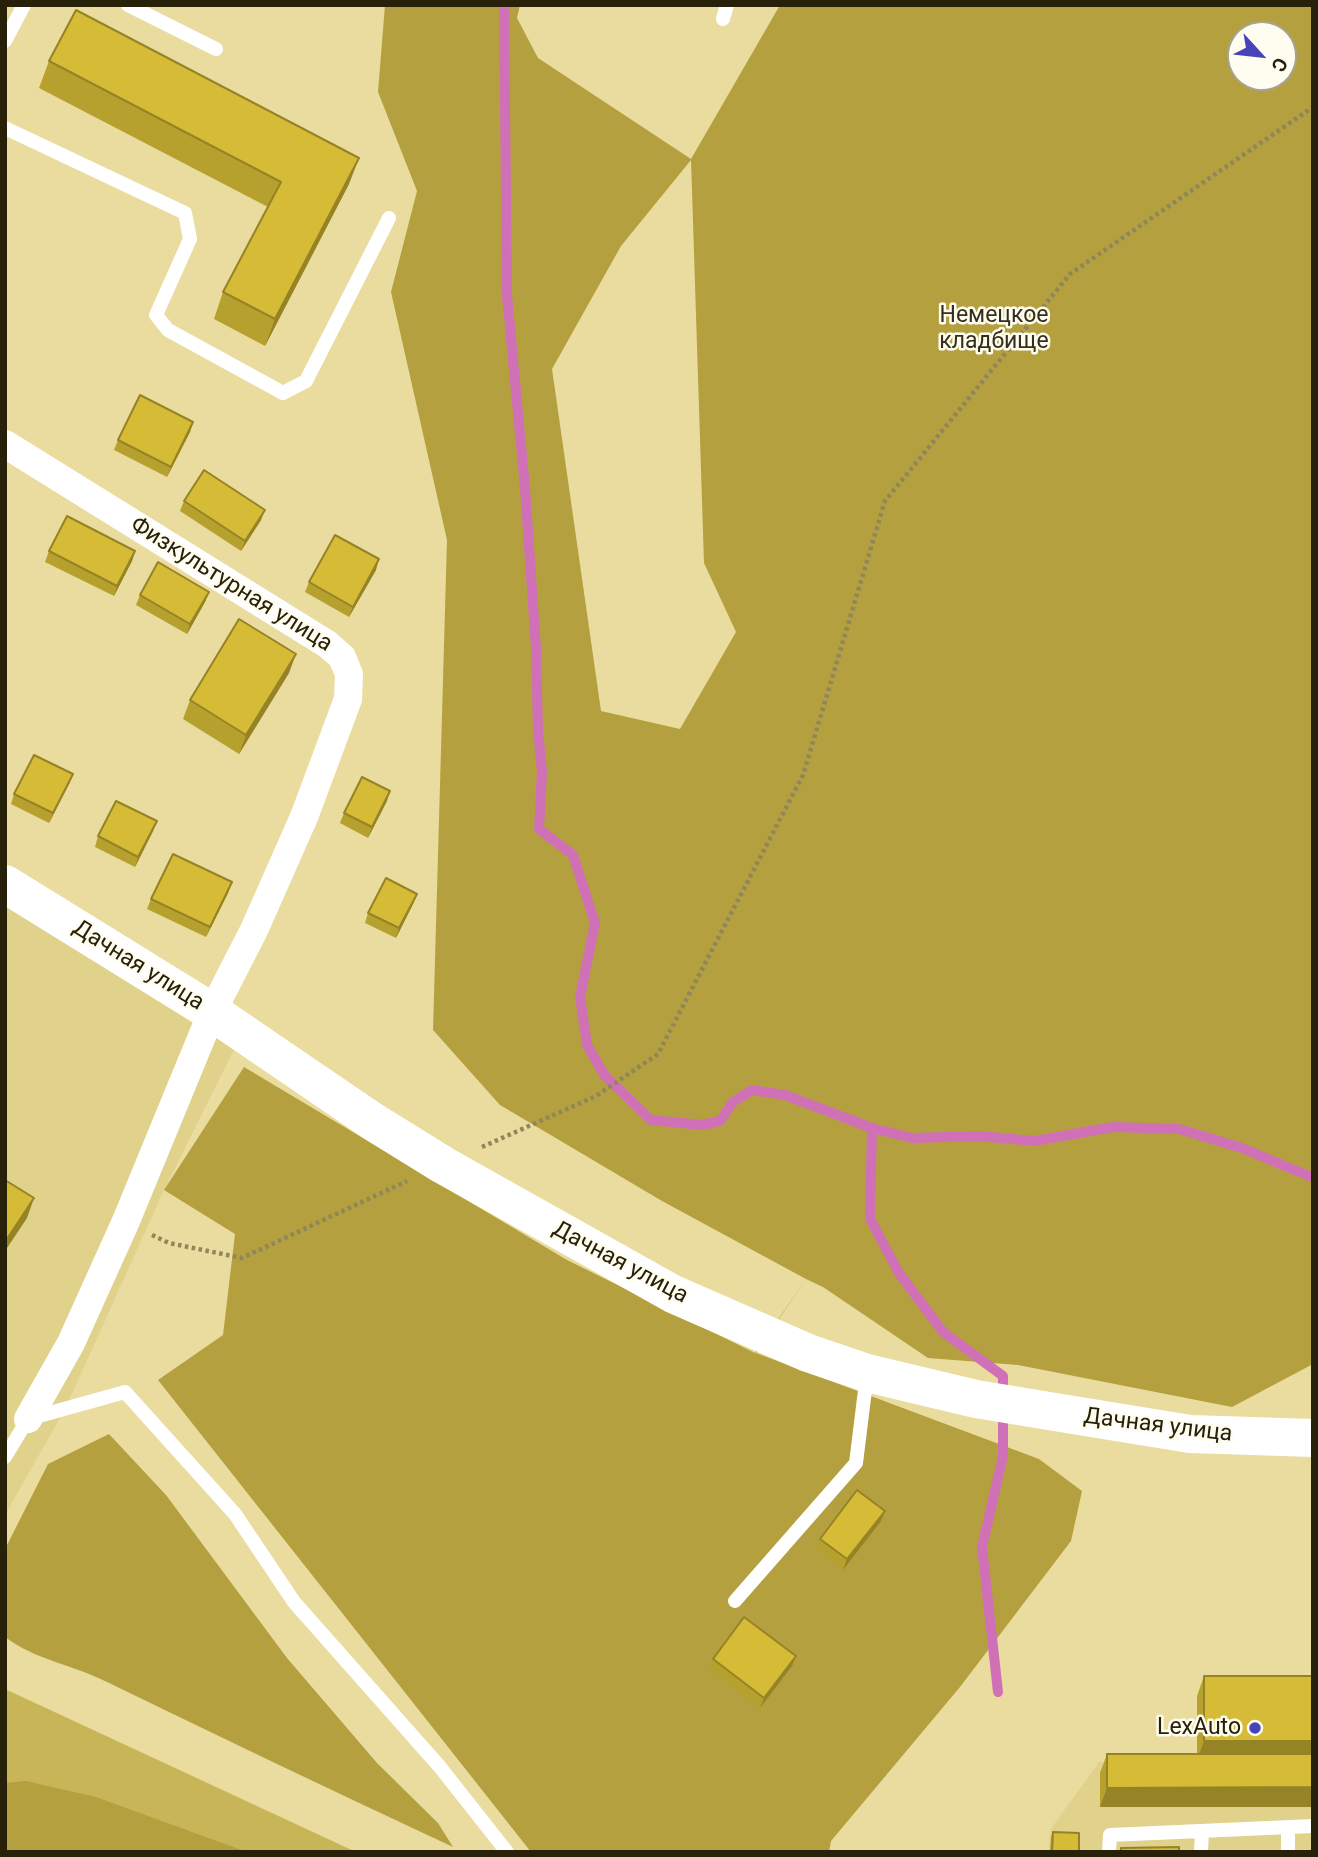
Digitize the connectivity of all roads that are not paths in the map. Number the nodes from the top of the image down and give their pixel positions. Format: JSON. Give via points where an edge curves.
{"nodes":[{"id":1,"x":24,"y":5,"type":"edge"},
{"id":2,"x":128,"y":5,"type":"edge"},
{"id":3,"x":5,"y":41,"type":"edge"},
{"id":4,"x":216,"y":49,"type":"dead end"},
{"id":5,"x":5,"y":128,"type":"edge"},
{"id":6,"x":388,"y":218,"type":"dead end"},
{"id":7,"x":5,"y":444,"type":"edge"},
{"id":8,"x":5,"y":884,"type":"edge"},
{"id":9,"x":212,"y":1012,"type":"junction"},
{"id":10,"x":867,"y":1373,"type":"junction"},
{"id":11,"x":28,"y":1419,"type":"junction"},
{"id":12,"x":1313,"y":1438,"type":"edge"},
{"id":13,"x":5,"y":1457,"type":"edge"},
{"id":14,"x":735,"y":1601,"type":"dead end"},
{"id":15,"x":1313,"y":1826,"type":"edge"},
{"id":16,"x":1288,"y":1827,"type":"junction"},
{"id":17,"x":1202,"y":1831,"type":"junction"},
{"id":18,"x":507,"y":1852,"type":"edge"},
{"id":19,"x":1110,"y":1852,"type":"edge"},
{"id":20,"x":1201,"y":1852,"type":"edge"},
{"id":21,"x":1288,"y":1852,"type":"edge"}],
"edges":[{"from":1,"to":3,"type":"lane"},
{"from":2,"to":4,"type":"lane"},
{"from":5,"to":6,"type":"lane","via":[[185,213],[190,239],[156,315],[167,330],[283,393],[306,381]]},
{"from":7,"to":9,"type":"street","name":"Физкультурная улица","via":[[327,643],[342,657],[349,674],[348,699],[304,817]]},
{"from":8,"to":9,"type":"street","name":"Дачная улица"},
{"from":9,"to":10,"type":"street","name":"Дачная улица","via":[[372,1121],[673,1294],[808,1353]]},
{"from":9,"to":11,"type":"street","name":"Физкультурная улица","via":[[71,1343]]},
{"from":10,"to":12,"type":"street","name":"Дачная улица","via":[[976,1399],[1190,1434]]},
{"from":10,"to":14,"type":"lane","via":[[856,1463]]},
{"from":11,"to":13,"type":"lane"},
{"from":11,"to":18,"type":"lane","via":[[125,1392],[235,1514],[295,1602]]},
{"from":15,"to":16,"type":"lane"},
{"from":16,"to":17,"type":"lane"},
{"from":16,"to":21,"type":"lane"},
{"from":17,"to":19,"type":"lane","via":[[1110,1835]]},
{"from":17,"to":20,"type":"lane"}]}
